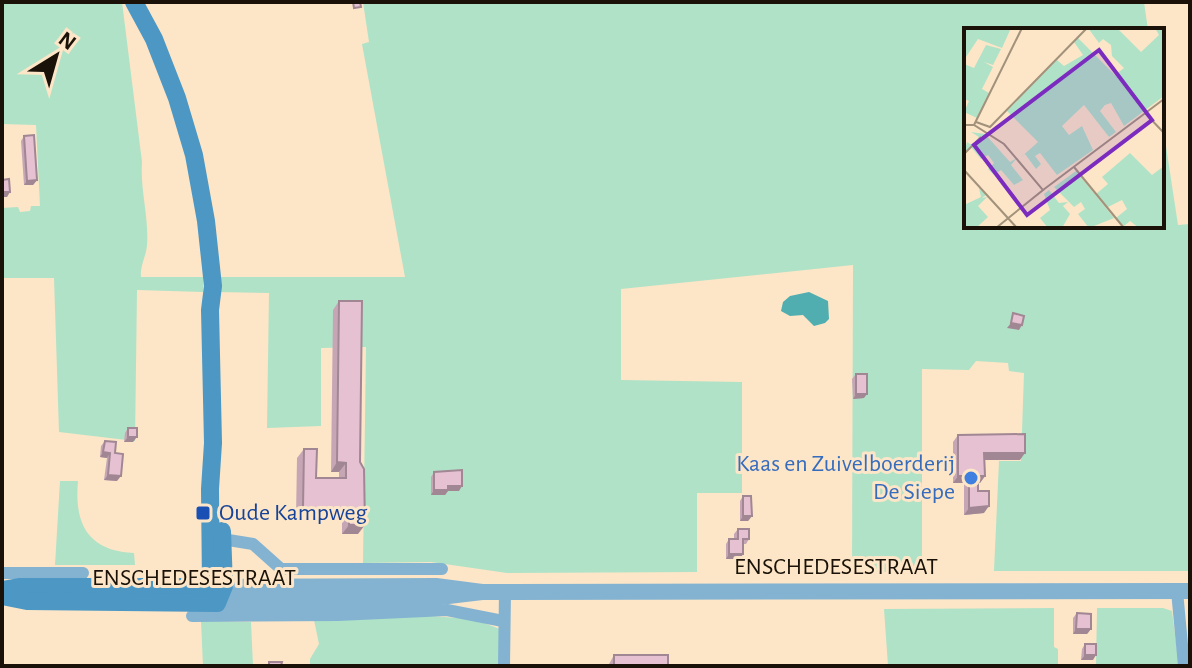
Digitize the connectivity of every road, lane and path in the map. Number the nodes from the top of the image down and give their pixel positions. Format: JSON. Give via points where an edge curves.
{"nodes":[{"id":1,"x":134,"y":2,"type":"edge"},
{"id":2,"x":216,"y":538,"type":"junction"},
{"id":3,"x":442,"y":569,"type":"dead end"},
{"id":4,"x":2,"y":573,"type":"edge"},
{"id":5,"x":83,"y":573,"type":"dead end"},
{"id":6,"x":2,"y":590,"type":"edge"},
{"id":7,"x":1184,"y":591,"type":"edge"},
{"id":8,"x":217,"y":592,"type":"junction"},
{"id":9,"x":505,"y":592,"type":"junction"},
{"id":10,"x":2,"y":596,"type":"edge"},
{"id":11,"x":192,"y":616,"type":"dead end"},
{"id":12,"x":503,"y":621,"type":"junction"},
{"id":13,"x":504,"y":666,"type":"edge"},
{"id":14,"x":1184,"y":666,"type":"edge"}],
"edges":[{"from":1,"to":2,"type":"main road","via":[[166,66],[201,188],[213,286]]},
{"from":2,"to":3,"type":"street","name":"ENSCHEDESESTRAAT","via":[[253,544],[281,569]]},
{"from":2,"to":8,"type":"main road"},
{"from":4,"to":5,"type":"street","name":"ENSCHEDESESTRAAT"},
{"from":6,"to":8,"type":"main road","name":"ENSCHEDESESTRAAT"},
{"from":7,"to":9,"type":"street","name":"ENSCHEDESESTRAAT"},
{"from":7,"to":14,"type":"street"},
{"from":8,"to":9,"type":"street","name":"ENSCHEDESESTRAAT","via":[[398,602]]},
{"from":8,"to":10,"type":"main road","name":"ENSCHEDESESTRAAT","via":[[27,601]]},
{"from":9,"to":12,"type":"street"},
{"from":11,"to":12,"type":"street","name":"ENSCHEDESESTRAAT","via":[[447,610]]},
{"from":12,"to":13,"type":"street"}]}
